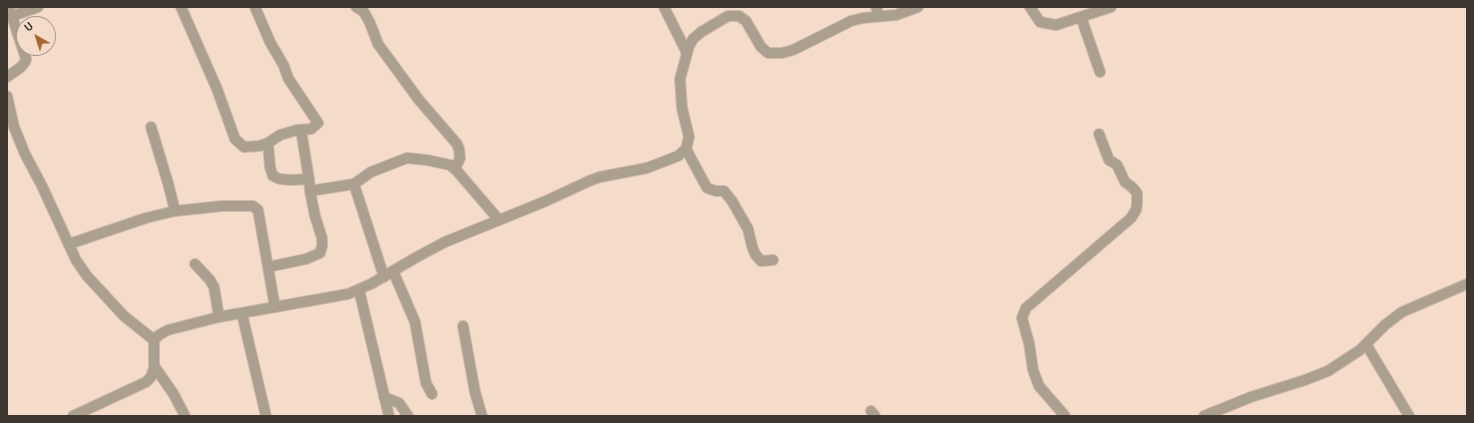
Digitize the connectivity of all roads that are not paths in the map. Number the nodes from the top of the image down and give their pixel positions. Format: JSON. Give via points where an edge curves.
{"nodes":[{"id":1,"x":38,"y":7,"type":"edge"},
{"id":2,"x":181,"y":7,"type":"edge"},
{"id":3,"x":255,"y":7,"type":"edge"},
{"id":4,"x":356,"y":7,"type":"edge"},
{"id":5,"x":664,"y":7,"type":"edge"},
{"id":6,"x":918,"y":7,"type":"edge"},
{"id":7,"x":1030,"y":7,"type":"edge"},
{"id":8,"x":1111,"y":7,"type":"edge"},
{"id":9,"x":10,"y":12,"type":"edge"},
{"id":10,"x":877,"y":12,"type":"edge"},
{"id":11,"x":1081,"y":17,"type":"junction"},
{"id":12,"x":687,"y":53,"type":"junction"},
{"id":13,"x":1100,"y":72,"type":"dead end"},
{"id":14,"x":7,"y":77,"type":"edge"},
{"id":15,"x":7,"y":96,"type":"edge"},
{"id":16,"x":151,"y":127,"type":"dead end"},
{"id":17,"x":301,"y":130,"type":"junction"},
{"id":18,"x":1100,"y":134,"type":"dead end"},
{"id":19,"x":268,"y":143,"type":"junction"},
{"id":20,"x":686,"y":150,"type":"junction"},
{"id":21,"x":455,"y":169,"type":"junction"},
{"id":22,"x":309,"y":179,"type":"junction"},
{"id":23,"x":354,"y":184,"type":"junction"},
{"id":24,"x":310,"y":192,"type":"junction"},
{"id":25,"x":175,"y":212,"type":"junction"},
{"id":26,"x":499,"y":220,"type":"junction"},
{"id":27,"x":69,"y":244,"type":"junction"},
{"id":28,"x":773,"y":260,"type":"dead end"},
{"id":29,"x":195,"y":264,"type":"dead end"},
{"id":30,"x":268,"y":267,"type":"junction"},
{"id":31,"x":393,"y":271,"type":"junction"},
{"id":32,"x":384,"y":277,"type":"junction"},
{"id":33,"x":1467,"y":284,"type":"edge"},
{"id":34,"x":359,"y":290,"type":"junction"},
{"id":35,"x":275,"y":307,"type":"junction"},
{"id":36,"x":242,"y":314,"type":"junction"},
{"id":37,"x":219,"y":317,"type":"junction"},
{"id":38,"x":463,"y":326,"type":"dead end"},
{"id":39,"x":154,"y":340,"type":"junction"},
{"id":40,"x":1366,"y":344,"type":"junction"},
{"id":41,"x":154,"y":366,"type":"junction"},
{"id":42,"x":432,"y":394,"type":"dead end"},
{"id":43,"x":384,"y":397,"type":"junction"},
{"id":44,"x":73,"y":416,"type":"edge"},
{"id":45,"x":185,"y":416,"type":"edge"},
{"id":46,"x":266,"y":416,"type":"edge"},
{"id":47,"x":389,"y":416,"type":"edge"},
{"id":48,"x":408,"y":416,"type":"edge"},
{"id":49,"x":482,"y":416,"type":"edge"},
{"id":50,"x":1065,"y":416,"type":"edge"},
{"id":51,"x":1204,"y":416,"type":"edge"},
{"id":52,"x":1409,"y":416,"type":"edge"}],
"edges":[{"from":1,"to":9,"type":"street"},
{"from":2,"to":19,"type":"street","via":[[235,139],[244,147]]},
{"from":3,"to":17,"type":"street","via":[[288,78],[318,123],[312,129]]},
{"from":4,"to":21,"type":"street","via":[[364,12],[378,44],[419,100],[457,144],[460,158]]},
{"from":5,"to":12,"type":"street"},
{"from":6,"to":10,"type":"street","via":[[896,15]]},
{"from":7,"to":11,"type":"street","via":[[1040,22],[1048,25]]},
{"from":8,"to":11,"type":"street"},
{"from":9,"to":14,"type":"street","via":[[26,59],[21,67]]},
{"from":10,"to":12,"type":"street","via":[[851,21],[782,53],[768,53],[761,47],[746,20],[739,16],[728,16],[693,39]]},
{"from":11,"to":13,"type":"street"},
{"from":12,"to":20,"type":"street","via":[[680,79],[682,108],[689,137]]},
{"from":15,"to":27,"type":"street","via":[[14,127],[24,154]]},
{"from":16,"to":25,"type":"street"},
{"from":17,"to":19,"type":"street","via":[[280,135]]},
{"from":17,"to":22,"type":"street"},
{"from":18,"to":50,"type":"street","via":[[1109,160],[1117,165],[1125,182],[1137,193],[1136,210],[1131,218],[1026,308],[1022,318],[1039,386]]},
{"from":19,"to":22,"type":"street","via":[[273,176],[290,180]]},
{"from":20,"to":26,"type":"street","via":[[678,156],[637,171],[594,179]]},
{"from":20,"to":28,"type":"street","via":[[708,188],[724,191],[732,200],[748,229],[755,254],[762,261]]},
{"from":21,"to":23,"type":"street","via":[[450,165],[407,158],[371,172]]},
{"from":21,"to":26,"type":"street"},
{"from":22,"to":24,"type":"street"},
{"from":23,"to":24,"type":"street"},
{"from":23,"to":32,"type":"street"},
{"from":24,"to":30,"type":"street","via":[[322,238],[320,253],[306,259]]},
{"from":25,"to":27,"type":"street","via":[[146,218]]},
{"from":25,"to":30,"type":"street","via":[[222,206],[256,208]]},
{"from":26,"to":31,"type":"street","via":[[445,242]]},
{"from":27,"to":39,"type":"street","via":[[76,260],[92,281],[124,316]]},
{"from":29,"to":37,"type":"street","via":[[214,287]]},
{"from":30,"to":35,"type":"street"},
{"from":31,"to":32,"type":"street"},
{"from":31,"to":42,"type":"street","via":[[415,322],[426,383]]},
{"from":32,"to":34,"type":"street"},
{"from":33,"to":40,"type":"street","via":[[1402,312]]},
{"from":34,"to":35,"type":"street"},
{"from":34,"to":43,"type":"street"},
{"from":35,"to":36,"type":"street"},
{"from":36,"to":37,"type":"street"},
{"from":36,"to":46,"type":"street"},
{"from":37,"to":39,"type":"street","via":[[168,330]]},
{"from":38,"to":49,"type":"street"},
{"from":39,"to":41,"type":"street"},
{"from":40,"to":51,"type":"street","via":[[1343,362],[1315,376],[1251,396]]},
{"from":40,"to":52,"type":"street"},
{"from":41,"to":44,"type":"street","via":[[151,377],[142,384]]},
{"from":41,"to":45,"type":"street"},
{"from":43,"to":47,"type":"street"},
{"from":43,"to":48,"type":"street","via":[[399,403]]}]}
